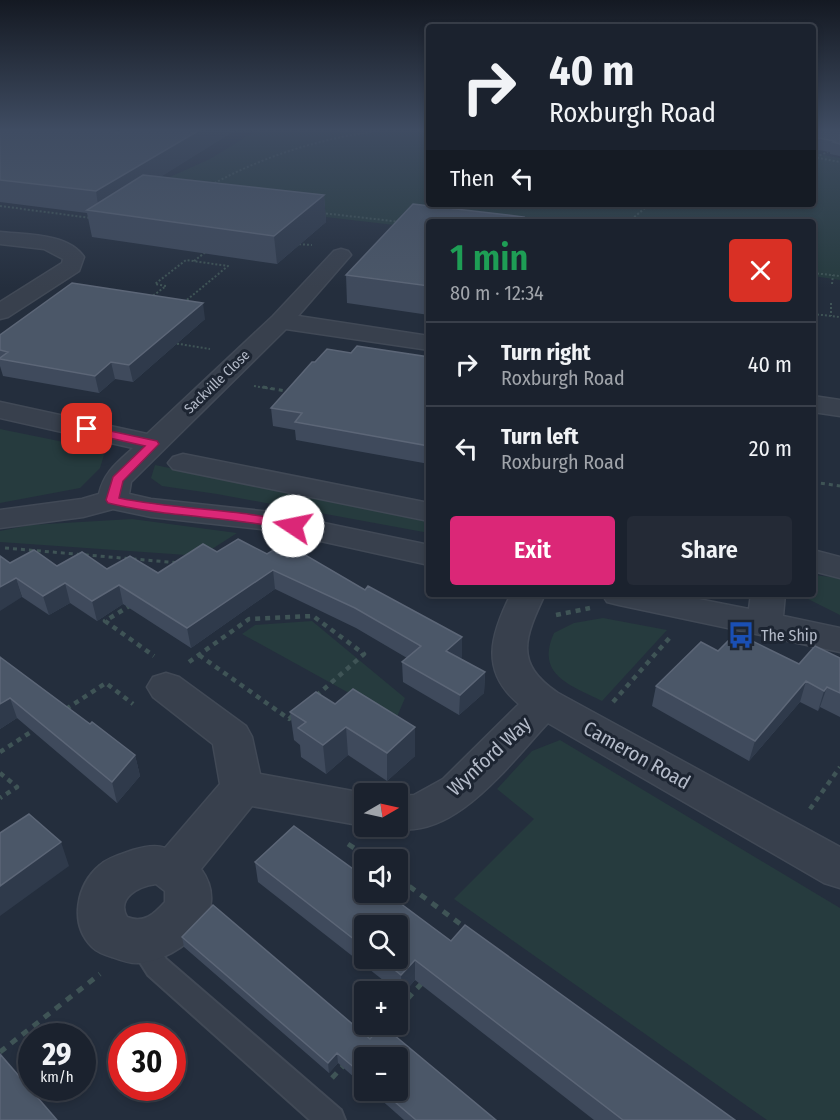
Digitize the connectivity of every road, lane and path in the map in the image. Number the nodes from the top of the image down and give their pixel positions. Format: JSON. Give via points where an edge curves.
{"nodes":[{"id":1,"x":213,"y":183,"type":"edge"},
{"id":2,"x":207,"y":187,"type":"edge"},
{"id":3,"x":0,"y":206,"type":"edge"},
{"id":4,"x":40,"y":207,"type":"edge"},
{"id":5,"x":646,"y":207,"type":"edge"},
{"id":6,"x":33,"y":211,"type":"junction"},
{"id":7,"x":81,"y":212,"type":"edge"},
{"id":8,"x":319,"y":213,"type":"edge"},
{"id":9,"x":75,"y":216,"type":"junction"},
{"id":10,"x":358,"y":217,"type":"junction"},
{"id":11,"x":631,"y":219,"type":"edge"},
{"id":12,"x":90,"y":220,"type":"edge"},
{"id":13,"x":353,"y":221,"type":"dead end"},
{"id":14,"x":398,"y":221,"type":"junction"},
{"id":15,"x":409,"y":222,"type":"edge"},
{"id":16,"x":392,"y":227,"type":"edge"},
{"id":17,"x":0,"y":238,"type":"edge"},
{"id":18,"x":210,"y":249,"type":"edge"},
{"id":19,"x":329,"y":260,"type":"dead end"},
{"id":20,"x":194,"y":261,"type":"junction"},
{"id":21,"x":816,"y":273,"type":"edge"},
{"id":22,"x":833,"y":275,"type":"junction"},
{"id":23,"x":840,"y":276,"type":"edge"},
{"id":24,"x":832,"y":284,"type":"dead end"},
{"id":25,"x":157,"y":303,"type":"edge"},
{"id":26,"x":831,"y":303,"type":"dead end"},
{"id":27,"x":178,"y":306,"type":"edge"},
{"id":28,"x":0,"y":312,"type":"edge"},
{"id":29,"x":816,"y":314,"type":"edge"},
{"id":30,"x":831,"y":316,"type":"junction"},
{"id":31,"x":840,"y":317,"type":"edge"},
{"id":32,"x":280,"y":321,"type":"junction"},
{"id":33,"x":417,"y":339,"type":"edge"},
{"id":34,"x":173,"y":343,"type":"edge"},
{"id":35,"x":245,"y":355,"type":"junction"},
{"id":36,"x":219,"y":380,"type":"junction"},
{"id":37,"x":299,"y":394,"type":"edge"},
{"id":38,"x":816,"y":404,"type":"edge"},
{"id":39,"x":840,"y":408,"type":"edge"},
{"id":40,"x":0,"y":410,"type":"edge"},
{"id":41,"x":153,"y":444,"type":"junction"},
{"id":42,"x":183,"y":463,"type":"dead end"},
{"id":43,"x":816,"y":482,"type":"edge"},
{"id":44,"x":840,"y":486,"type":"edge"},
{"id":45,"x":112,"y":500,"type":"junction"},
{"id":46,"x":426,"y":511,"type":"edge"},
{"id":47,"x":0,"y":519,"type":"edge"},
{"id":48,"x":0,"y":548,"type":"edge"},
{"id":49,"x":426,"y":554,"type":"edge"},
{"id":50,"x":816,"y":561,"type":"edge"},
{"id":51,"x":187,"y":563,"type":"edge"},
{"id":52,"x":840,"y":568,"type":"edge"},
{"id":53,"x":527,"y":597,"type":"edge"},
{"id":54,"x":649,"y":597,"type":"edge"},
{"id":55,"x":133,"y":604,"type":"edge"},
{"id":56,"x":767,"y":609,"type":"edge"},
{"id":57,"x":674,"y":633,"type":"dead end"},
{"id":58,"x":840,"y":640,"type":"edge"},
{"id":59,"x":199,"y":655,"type":"junction"},
{"id":60,"x":169,"y":672,"type":"junction"},
{"id":61,"x":106,"y":683,"type":"dead end"},
{"id":62,"x":314,"y":697,"type":"edge"},
{"id":63,"x":544,"y":703,"type":"junction"},
{"id":64,"x":606,"y":711,"type":"dead end"},
{"id":65,"x":297,"y":712,"type":"edge"},
{"id":66,"x":58,"y":714,"type":"edge"},
{"id":67,"x":39,"y":727,"type":"edge"},
{"id":68,"x":0,"y":752,"type":"edge"},
{"id":69,"x":840,"y":767,"type":"edge"},
{"id":70,"x":0,"y":772,"type":"edge"},
{"id":71,"x":242,"y":789,"type":"junction"},
{"id":72,"x":0,"y":798,"type":"edge"},
{"id":73,"x":408,"y":813,"type":"edge"},
{"id":74,"x":806,"y":815,"type":"dead end"},
{"id":75,"x":354,"y":825,"type":"edge"},
{"id":76,"x":174,"y":869,"type":"junction"},
{"id":77,"x":840,"y":869,"type":"edge"},
{"id":78,"x":408,"y":885,"type":"edge"},
{"id":79,"x":463,"y":940,"type":"edge"},
{"id":80,"x":139,"y":942,"type":"junction"},
{"id":81,"x":430,"y":975,"type":"edge"},
{"id":82,"x":408,"y":998,"type":"edge"},
{"id":83,"x":373,"y":1035,"type":"edge"},
{"id":84,"x":362,"y":1047,"type":"edge"},
{"id":85,"x":351,"y":1059,"type":"edge"},
{"id":86,"x":310,"y":1101,"type":"junction"},
{"id":87,"x":332,"y":1120,"type":"edge"}],
"edges":[{"from":1,"to":2,"type":"path"},
{"from":3,"to":6,"type":"path"},
{"from":4,"to":6,"type":"path"},
{"from":5,"to":11,"type":"path"},
{"from":6,"to":9,"type":"path"},
{"from":7,"to":9,"type":"path"},
{"from":8,"to":10,"type":"path"},
{"from":9,"to":12,"type":"path","via":[[93,219]]},
{"from":10,"to":13,"type":"path"},
{"from":10,"to":14,"type":"path"},
{"from":14,"to":15,"type":"path"},
{"from":14,"to":16,"type":"path"},
{"from":17,"to":28,"type":"street","via":[[50,245],[69,251],[74,257],[71,266]]},
{"from":18,"to":20,"type":"path"},
{"from":19,"to":32,"type":"street","name":"Sackville Close"},
{"from":20,"to":25,"type":"path","via":[[186,260],[155,285],[166,286],[146,301]]},
{"from":20,"to":27,"type":"path","via":[[228,266]]},
{"from":21,"to":22,"type":"path"},
{"from":22,"to":23,"type":"path"},
{"from":22,"to":24,"type":"path"},
{"from":26,"to":30,"type":"path"},
{"from":29,"to":30,"type":"path"},
{"from":30,"to":31,"type":"path"},
{"from":32,"to":33,"type":"street"},
{"from":32,"to":35,"type":"street","name":"Sackville Close"},
{"from":34,"to":35,"type":"path"},
{"from":35,"to":36,"type":"street","name":"Sackville Close"},
{"from":36,"to":37,"type":"path"},
{"from":36,"to":41,"type":"street","name":"Sackville Close"},
{"from":38,"to":39,"type":"street"},
{"from":40,"to":41,"type":"street"},
{"from":41,"to":45,"type":"street","name":"Sackville Close","via":[[117,480]]},
{"from":42,"to":46,"type":"street","via":[[234,461]]},
{"from":43,"to":44,"type":"path"},
{"from":45,"to":47,"type":"street","via":[[83,508]]},
{"from":45,"to":49,"type":"street","via":[[271,521]]},
{"from":48,"to":51,"type":"path"},
{"from":50,"to":52,"type":"street"},
{"from":53,"to":63,"type":"street","name":"Cameron Road","via":[[508,641],[510,662],[523,686]]},
{"from":54,"to":56,"type":"street"},
{"from":55,"to":60,"type":"path","via":[[105,621]]},
{"from":56,"to":58,"type":"street"},
{"from":57,"to":64,"type":"path"},
{"from":59,"to":60,"type":"path"},
{"from":59,"to":62,"type":"path","via":[[249,619],[312,616],[364,654]]},
{"from":59,"to":65,"type":"path","via":[[289,719]]},
{"from":60,"to":71,"type":"street","via":[[232,737]]},
{"from":61,"to":66,"type":"path"},
{"from":63,"to":73,"type":"street","name":"Wynford Way","via":[[458,791],[420,812]]},
{"from":63,"to":77,"type":"street","name":"Cameron Road"},
{"from":67,"to":68,"type":"path"},
{"from":69,"to":74,"type":"path"},
{"from":70,"to":72,"type":"path","via":[[17,787]]},
{"from":71,"to":75,"type":"street"},
{"from":71,"to":76,"type":"street"},
{"from":76,"to":80,"type":"street","via":[[187,883],[187,909],[167,933]]},
{"from":76,"to":80,"type":"street","via":[[160,865],[130,870],[112,884],[100,902],[104,928],[111,935]]},
{"from":78,"to":79,"type":"path","via":[[471,932]]},
{"from":80,"to":86,"type":"lane","via":[[157,967]]},
{"from":81,"to":82,"type":"path"},
{"from":83,"to":84,"type":"path"},
{"from":85,"to":86,"type":"path"},
{"from":86,"to":87,"type":"lane"}]}
